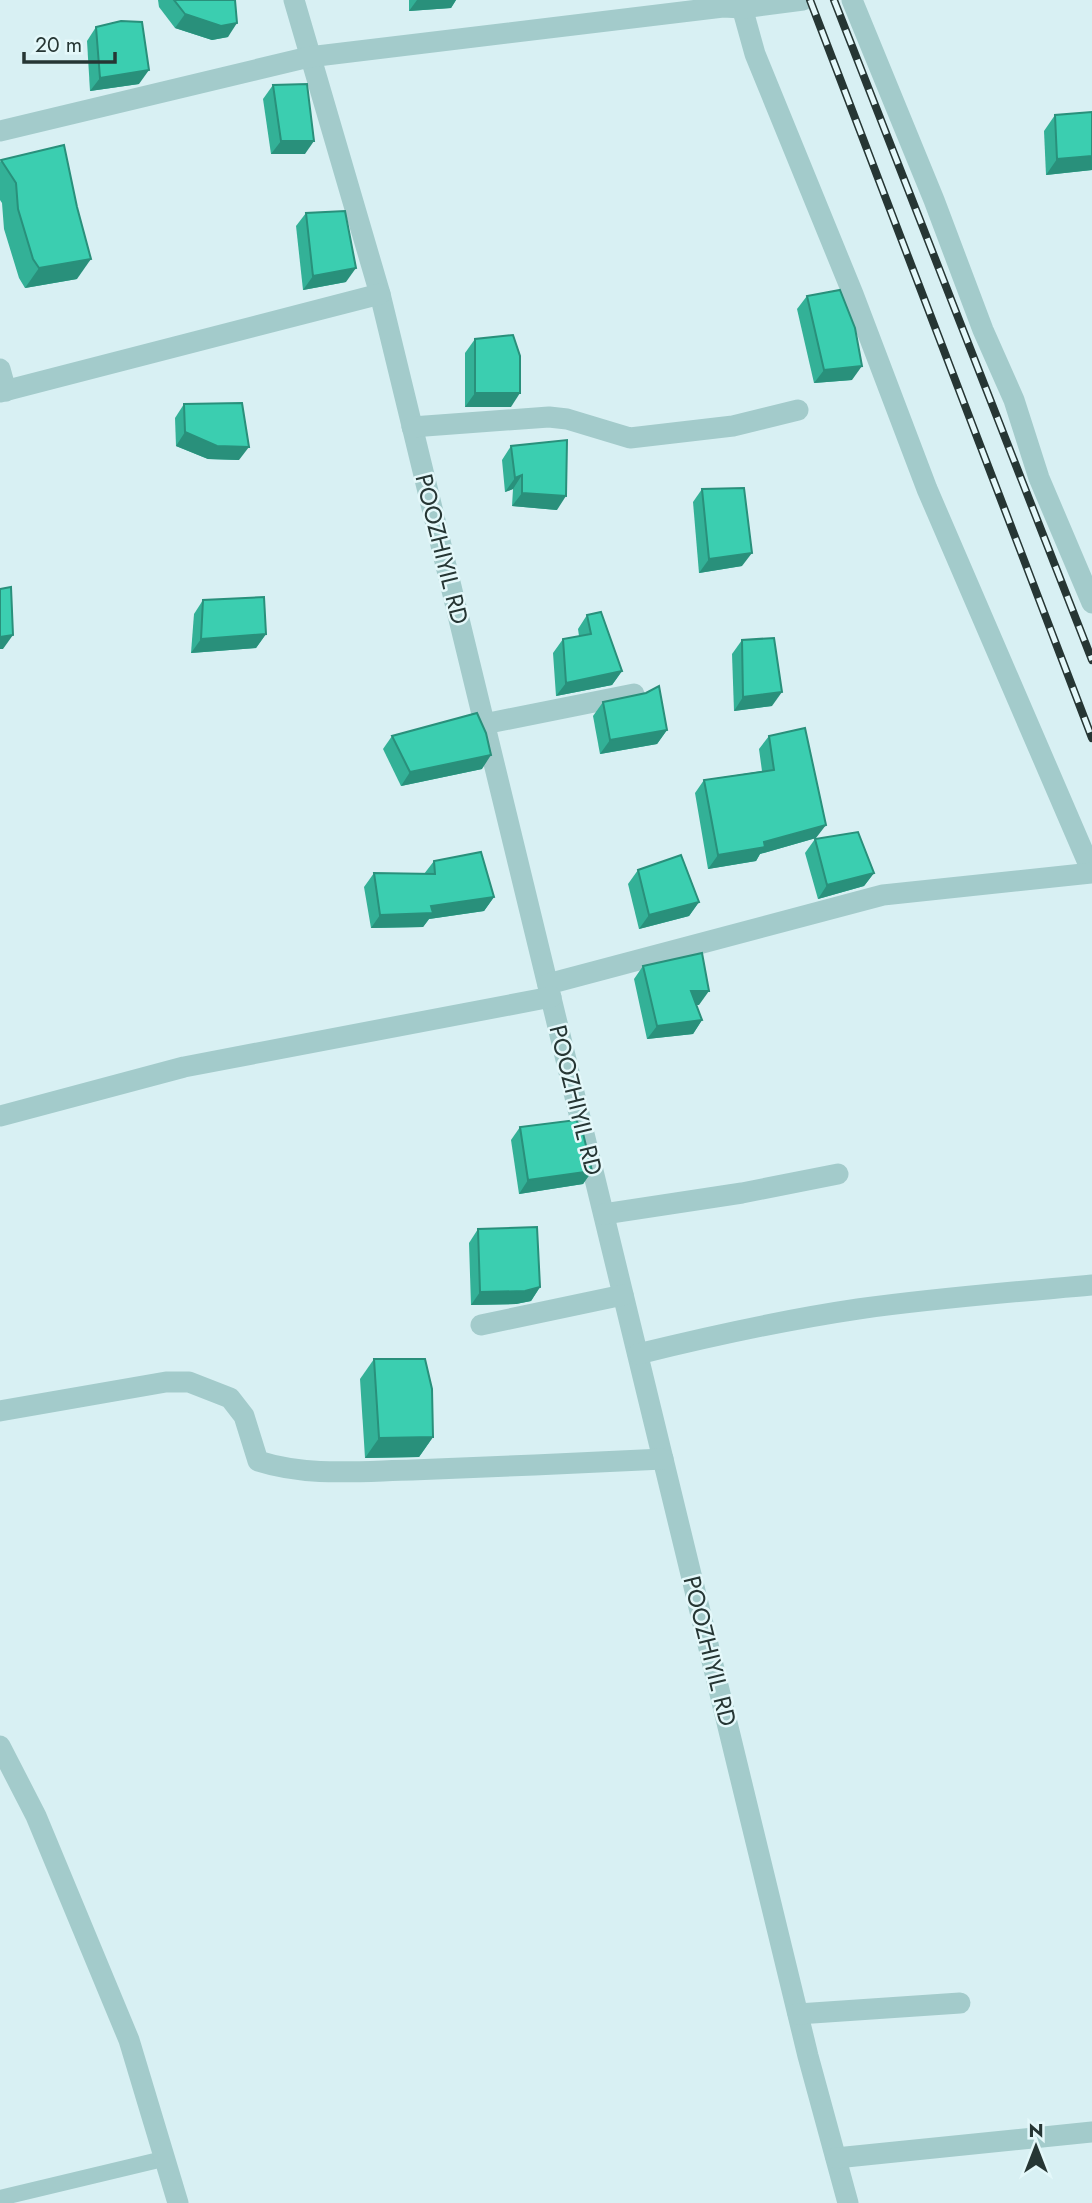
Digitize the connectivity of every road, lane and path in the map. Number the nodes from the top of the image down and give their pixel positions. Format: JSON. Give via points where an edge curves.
{"nodes":[{"id":1,"x":294,"y":0,"type":"edge"},
{"id":2,"x":803,"y":0,"type":"edge"},
{"id":3,"x":852,"y":0,"type":"edge"},
{"id":4,"x":742,"y":4,"type":"edge"},
{"id":5,"x":309,"y":57,"type":"junction"},
{"id":6,"x":0,"y":131,"type":"edge"},
{"id":7,"x":380,"y":294,"type":"junction"},
{"id":8,"x":0,"y":369,"type":"edge"},
{"id":9,"x":3,"y":392,"type":"edge"},
{"id":10,"x":799,"y":410,"type":"dead end"},
{"id":11,"x":412,"y":427,"type":"junction"},
{"id":12,"x":1092,"y":603,"type":"edge"},
{"id":13,"x":634,"y":694,"type":"edge"},
{"id":14,"x":484,"y":724,"type":"junction"},
{"id":15,"x":1092,"y":872,"type":"edge"},
{"id":16,"x":549,"y":990,"type":"junction"},
{"id":17,"x":0,"y":1116,"type":"edge"},
{"id":18,"x":838,"y":1174,"type":"dead end"},
{"id":19,"x":604,"y":1214,"type":"junction"},
{"id":20,"x":1092,"y":1285,"type":"edge"},
{"id":21,"x":623,"y":1295,"type":"junction"},
{"id":22,"x":481,"y":1325,"type":"dead end"},
{"id":23,"x":638,"y":1354,"type":"junction"},
{"id":24,"x":0,"y":1411,"type":"edge"},
{"id":25,"x":663,"y":1459,"type":"junction"},
{"id":26,"x":0,"y":1746,"type":"edge"},
{"id":27,"x":960,"y":2003,"type":"dead end"},
{"id":28,"x":799,"y":2014,"type":"junction"},
{"id":29,"x":1092,"y":2132,"type":"edge"},
{"id":30,"x":836,"y":2158,"type":"junction"},
{"id":31,"x":163,"y":2159,"type":"junction"},
{"id":32,"x":0,"y":2198,"type":"edge"},
{"id":33,"x":177,"y":2203,"type":"edge"},
{"id":34,"x":848,"y":2203,"type":"edge"}],
"edges":[{"from":1,"to":5,"type":"street","name":"POOZHIYIL RD"},
{"from":2,"to":4,"type":"street"},
{"from":3,"to":12,"type":"street"},
{"from":4,"to":5,"type":"street"},
{"from":4,"to":15,"type":"street","via":[[755,54],[927,488]]},
{"from":5,"to":6,"type":"street"},
{"from":5,"to":7,"type":"street","name":"POOZHIYIL RD"},
{"from":7,"to":9,"type":"street"},
{"from":7,"to":11,"type":"street","name":"POOZHIYIL RD"},
{"from":8,"to":9,"type":"street"},
{"from":10,"to":11,"type":"street","via":[[733,426],[630,438],[549,417]]},
{"from":11,"to":14,"type":"street","name":"POOZHIYIL RD"},
{"from":13,"to":14,"type":"street"},
{"from":14,"to":16,"type":"street","name":"POOZHIYIL RD"},
{"from":15,"to":16,"type":"street","via":[[883,895]]},
{"from":16,"to":17,"type":"street","via":[[184,1066]]},
{"from":16,"to":19,"type":"street","name":"POOZHIYIL RD"},
{"from":18,"to":19,"type":"street"},
{"from":19,"to":21,"type":"street","name":"POOZHIYIL RD"},
{"from":20,"to":23,"type":"street","via":[[857,1310],[734,1331]]},
{"from":21,"to":22,"type":"street"},
{"from":21,"to":23,"type":"street","name":"POOZHIYIL RD"},
{"from":23,"to":25,"type":"street","name":"POOZHIYIL RD"},
{"from":24,"to":25,"type":"street","via":[[188,1382],[230,1398],[244,1416],[258,1461],[281,1468],[314,1472]]},
{"from":25,"to":28,"type":"street","name":"POOZHIYIL RD"},
{"from":26,"to":31,"type":"street","via":[[36,1816],[129,2040]]},
{"from":27,"to":28,"type":"street"},
{"from":28,"to":30,"type":"street","name":"POOZHIYIL RD"},
{"from":29,"to":30,"type":"street"},
{"from":30,"to":34,"type":"street","name":"POOZHIYIL RD"},
{"from":31,"to":32,"type":"lane"},
{"from":31,"to":33,"type":"street"}]}
